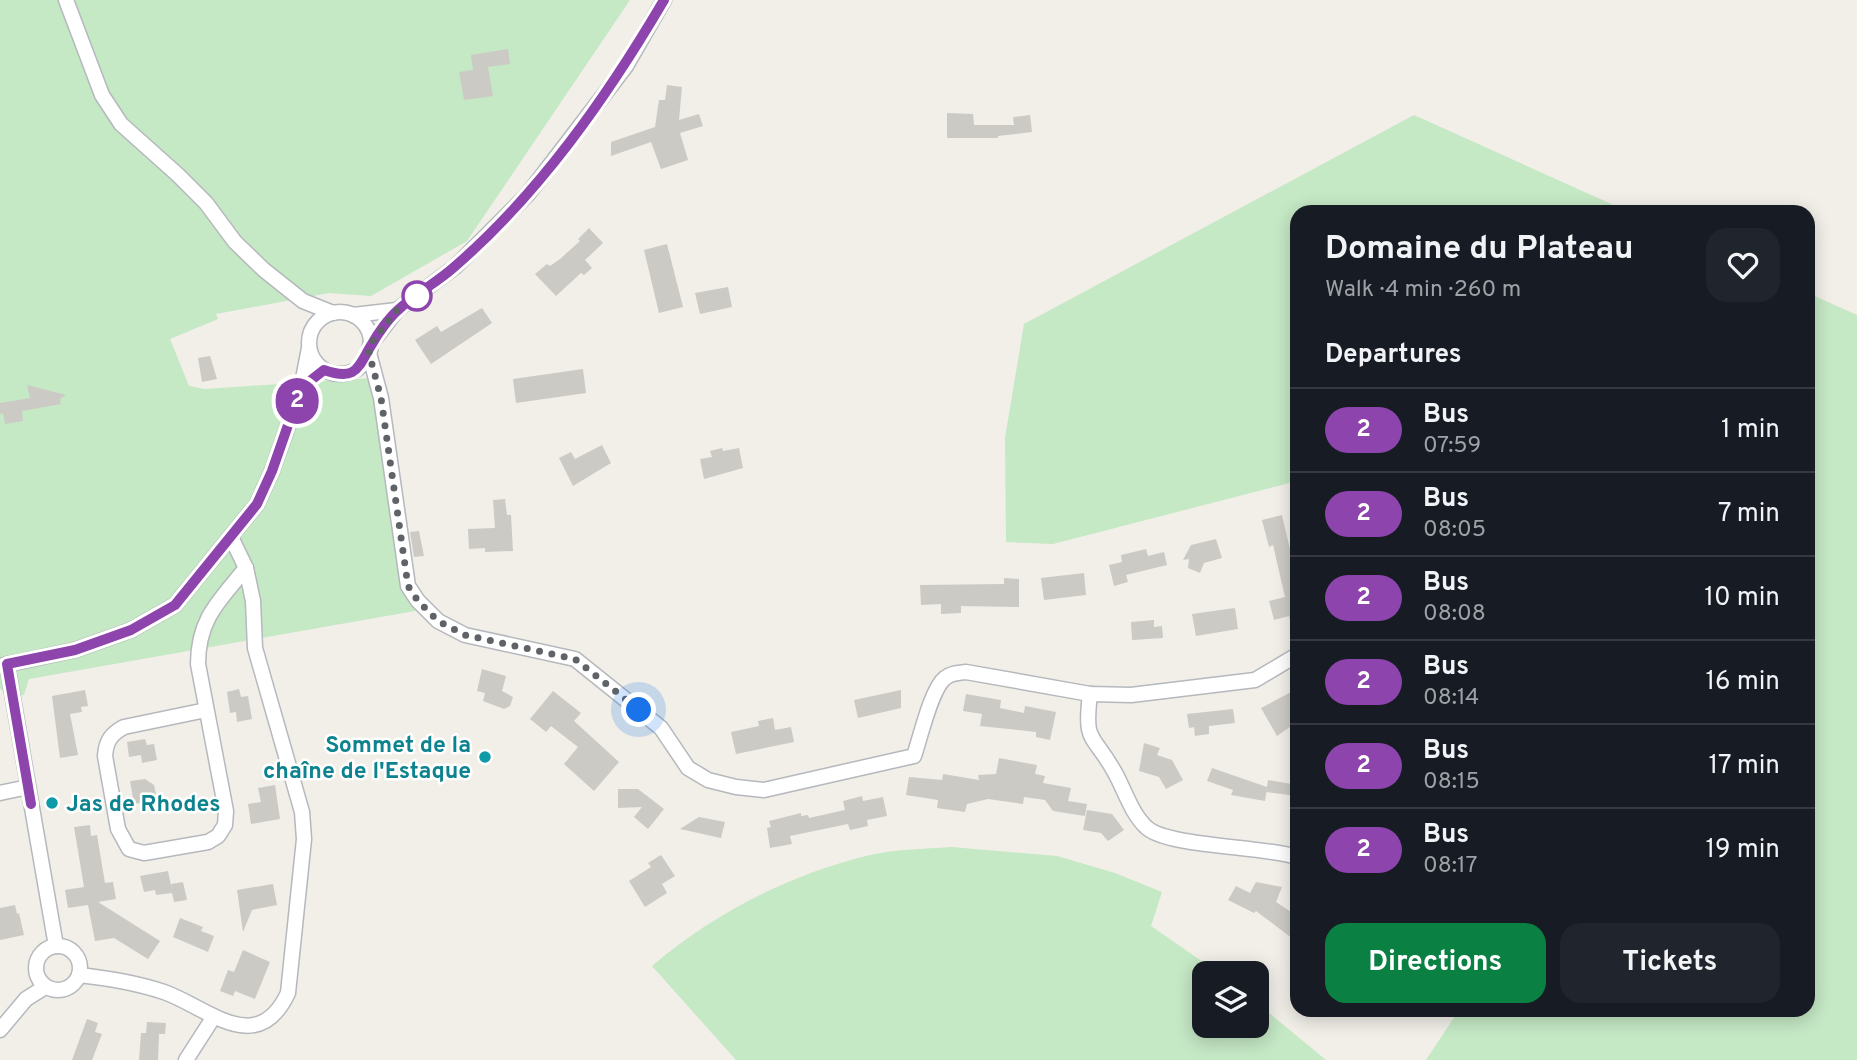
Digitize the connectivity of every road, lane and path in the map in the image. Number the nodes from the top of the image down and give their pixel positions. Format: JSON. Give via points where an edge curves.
{"nodes":[{"id":1,"x":66,"y":0,"type":"edge"},
{"id":2,"x":664,"y":0,"type":"edge"},
{"id":3,"x":303,"y":301,"type":"junction"},
{"id":4,"x":397,"y":310,"type":"junction"},
{"id":5,"x":333,"y":313,"type":"junction"},
{"id":6,"x":353,"y":315,"type":"junction"},
{"id":7,"x":316,"y":324,"type":"junction"},
{"id":8,"x":309,"y":348,"type":"junction"},
{"id":9,"x":370,"y":349,"type":"junction"},
{"id":10,"x":324,"y":370,"type":"junction"},
{"id":11,"x":353,"y":371,"type":"junction"},
{"id":12,"x":378,"y":383,"type":"junction"},
{"id":13,"x":301,"y":388,"type":"junction"},
{"id":14,"x":232,"y":537,"type":"junction"},
{"id":15,"x":246,"y":568,"type":"junction"},
{"id":16,"x":1290,"y":659,"type":"edge"},
{"id":17,"x":3,"y":665,"type":"edge"},
{"id":18,"x":1090,"y":694,"type":"junction"},
{"id":19,"x":206,"y":710,"type":"junction"},
{"id":20,"x":28,"y":787,"type":"junction"},
{"id":21,"x":0,"y":793,"type":"edge"},
{"id":22,"x":1290,"y":856,"type":"edge"},
{"id":23,"x":56,"y":946,"type":"junction"},
{"id":24,"x":79,"y":975,"type":"junction"},
{"id":25,"x":45,"y":987,"type":"junction"},
{"id":26,"x":213,"y":1018,"type":"junction"},
{"id":27,"x":0,"y":1030,"type":"edge"},
{"id":28,"x":186,"y":1060,"type":"edge"}],
"edges":[{"from":1,"to":3,"type":"street","via":[[102,95],[121,124],[197,194],[235,242]]},
{"from":2,"to":4,"type":"street","via":[[626,66],[528,194],[455,267]]},
{"from":3,"to":5,"type":"street"},
{"from":3,"to":7,"type":"street"},
{"from":4,"to":6,"type":"street"},
{"from":4,"to":9,"type":"street"},
{"from":5,"to":6,"type":"street"},
{"from":5,"to":7,"type":"street"},
{"from":6,"to":9,"type":"street","via":[[366,328]]},
{"from":7,"to":8,"type":"street"},
{"from":8,"to":10,"type":"street"},
{"from":8,"to":13,"type":"street"},
{"from":9,"to":11,"type":"street"},
{"from":9,"to":12,"type":"street"},
{"from":10,"to":11,"type":"street"},
{"from":10,"to":13,"type":"street"},
{"from":11,"to":12,"type":"street"},
{"from":12,"to":18,"type":"street","via":[[408,586],[418,601],[438,621],[465,635],[575,659],[661,728],[688,768],[708,780],[764,790],[914,756],[934,696],[943,679],[954,673]]},
{"from":13,"to":14,"type":"street","via":[[257,504]]},
{"from":14,"to":15,"type":"street"},
{"from":14,"to":17,"type":"street","via":[[175,605],[142,624],[75,650]]},
{"from":15,"to":19,"type":"street","via":[[215,606],[198,641]]},
{"from":15,"to":26,"type":"street","via":[[255,648],[302,812],[304,839],[284,1003],[261,1023],[241,1026]]},
{"from":16,"to":18,"type":"street","via":[[1255,680],[1131,695]]},
{"from":17,"to":20,"type":"street"},
{"from":18,"to":22,"type":"street","via":[[1090,737],[1145,827],[1172,839]]},
{"from":19,"to":19,"type":"street","via":[[225,825],[208,842],[144,853],[129,849],[118,829],[105,756],[112,733]]},
{"from":20,"to":21,"type":"street"},
{"from":20,"to":23,"type":"street"},
{"from":23,"to":24,"type":"street","via":[[77,957]]},
{"from":23,"to":25,"type":"street","via":[[42,952],[35,965]]},
{"from":24,"to":25,"type":"street","via":[[65,990]]},
{"from":24,"to":26,"type":"street","via":[[165,992]]},
{"from":25,"to":27,"type":"street","via":[[26,999]]},
{"from":26,"to":28,"type":"street"}]}
